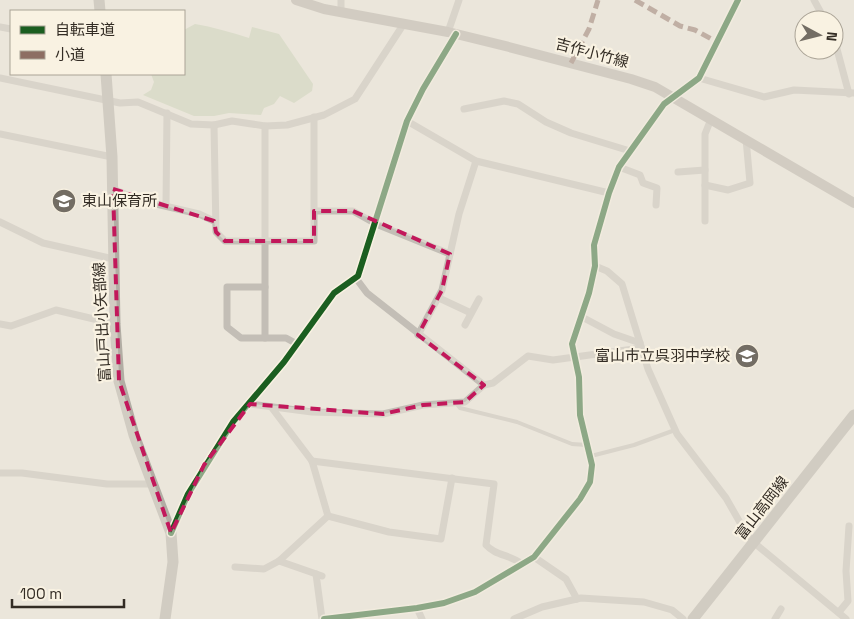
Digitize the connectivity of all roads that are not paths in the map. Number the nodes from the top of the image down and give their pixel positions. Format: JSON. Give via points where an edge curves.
{"nodes":[{"id":1,"x":296,"y":0,"type":"edge"},
{"id":2,"x":341,"y":0,"type":"edge"},
{"id":3,"x":459,"y":0,"type":"edge"},
{"id":4,"x":738,"y":0,"type":"edge"},
{"id":5,"x":341,"y":12,"type":"junction"},
{"id":6,"x":403,"y":24,"type":"junction"},
{"id":7,"x":452,"y":33,"type":"junction"},
{"id":8,"x":841,"y":60,"type":"edge"},
{"id":9,"x":106,"y":75,"type":"edge"},
{"id":10,"x":0,"y":78,"type":"edge"},
{"id":11,"x":698,"y":78,"type":"junction"},
{"id":12,"x":851,"y":94,"type":"edge"},
{"id":13,"x":673,"y":97,"type":"junction"},
{"id":14,"x":108,"y":101,"type":"junction"},
{"id":15,"x":464,"y":109,"type":"dead end"},
{"id":16,"x":167,"y":113,"type":"junction"},
{"id":17,"x":314,"y":117,"type":"junction"},
{"id":18,"x":711,"y":119,"type":"junction"},
{"id":19,"x":407,"y":121,"type":"junction"},
{"id":20,"x":214,"y":125,"type":"junction"},
{"id":21,"x":265,"y":126,"type":"junction"},
{"id":22,"x":0,"y":134,"type":"edge"},
{"id":23,"x":746,"y":139,"type":"junction"},
{"id":24,"x":630,"y":151,"type":"junction"},
{"id":25,"x":112,"y":157,"type":"junction"},
{"id":26,"x":476,"y":161,"type":"junction"},
{"id":27,"x":619,"y":167,"type":"junction"},
{"id":28,"x":705,"y":170,"type":"junction"},
{"id":29,"x":678,"y":172,"type":"dead end"},
{"id":30,"x":705,"y":185,"type":"junction"},
{"id":31,"x":113,"y":189,"type":"junction"},
{"id":32,"x":610,"y":193,"type":"junction"},
{"id":33,"x":854,"y":203,"type":"edge"},
{"id":34,"x":166,"y":205,"type":"junction"},
{"id":35,"x":656,"y":205,"type":"dead end"},
{"id":36,"x":314,"y":211,"type":"junction"},
{"id":37,"x":214,"y":220,"type":"junction"},
{"id":38,"x":705,"y":221,"type":"dead end"},
{"id":39,"x":0,"y":222,"type":"edge"},
{"id":40,"x":376,"y":224,"type":"junction"},
{"id":41,"x":266,"y":241,"type":"junction"},
{"id":42,"x":450,"y":254,"type":"junction"},
{"id":43,"x":110,"y":258,"type":"dead end"},
{"id":44,"x":594,"y":266,"type":"junction"},
{"id":45,"x":355,"y":277,"type":"junction"},
{"id":46,"x":266,"y":287,"type":"junction"},
{"id":47,"x":439,"y":298,"type":"junction"},
{"id":48,"x":479,"y":299,"type":"dead end"},
{"id":49,"x":470,"y":314,"type":"junction"},
{"id":50,"x":582,"y":317,"type":"junction"},
{"id":51,"x":0,"y":324,"type":"edge"},
{"id":52,"x":115,"y":324,"type":"junction"},
{"id":53,"x":465,"y":325,"type":"dead end"},
{"id":54,"x":418,"y":334,"type":"junction"},
{"id":55,"x":265,"y":338,"type":"junction"},
{"id":56,"x":297,"y":344,"type":"junction"},
{"id":57,"x":640,"y":345,"type":"junction"},
{"id":58,"x":574,"y":358,"type":"junction"},
{"id":59,"x":484,"y":384,"type":"junction"},
{"id":60,"x":456,"y":403,"type":"junction"},
{"id":61,"x":250,"y":404,"type":"junction"},
{"id":62,"x":272,"y":408,"type":"junction"},
{"id":63,"x":854,"y":415,"type":"edge"},
{"id":64,"x":675,"y":430,"type":"junction"},
{"id":65,"x":589,"y":445,"type":"junction"},
{"id":66,"x":591,"y":456,"type":"junction"},
{"id":67,"x":312,"y":461,"type":"junction"},
{"id":68,"x":0,"y":473,"type":"edge"},
{"id":69,"x":452,"y":478,"type":"junction"},
{"id":70,"x":153,"y":484,"type":"junction"},
{"id":71,"x":328,"y":516,"type":"junction"},
{"id":72,"x":849,"y":526,"type":"dead end"},
{"id":73,"x":171,"y":533,"type":"junction"},
{"id":74,"x":754,"y":542,"type":"junction"},
{"id":75,"x":534,"y":557,"type":"junction"},
{"id":76,"x":279,"y":561,"type":"junction"},
{"id":77,"x":522,"y":564,"type":"junction"},
{"id":78,"x":235,"y":567,"type":"dead end"},
{"id":79,"x":577,"y":599,"type":"junction"},
{"id":80,"x":417,"y":608,"type":"junction"},
{"id":81,"x":781,"y":609,"type":"dead end"},
{"id":82,"x":839,"y":612,"type":"junction"},
{"id":83,"x":372,"y":616,"type":"edge"},
{"id":84,"x":165,"y":619,"type":"edge"},
{"id":85,"x":323,"y":619,"type":"edge"},
{"id":86,"x":422,"y":619,"type":"edge"},
{"id":87,"x":514,"y":619,"type":"edge"},
{"id":88,"x":683,"y":619,"type":"edge"},
{"id":89,"x":693,"y":619,"type":"edge"},
{"id":90,"x":775,"y":619,"type":"edge"},
{"id":91,"x":846,"y":619,"type":"edge"}],
"edges":[{"from":1,"to":5,"type":"main road","name":"吉作小竹線"},
{"from":2,"to":5,"type":"street"},
{"from":3,"to":7,"type":"street"},
{"from":4,"to":11,"type":"street"},
{"from":5,"to":6,"type":"main road","name":"吉作小竹線"},
{"from":6,"to":7,"type":"main road","name":"吉作小竹線"},
{"from":6,"to":17,"type":"street","via":[[355,99]]},
{"from":7,"to":13,"type":"main road","name":"吉作小竹線","via":[[632,79]]},
{"from":7,"to":19,"type":"street"},
{"from":8,"to":12,"type":"street"},
{"from":9,"to":14,"type":"main road","name":"富山戸出小矢部線"},
{"from":10,"to":14,"type":"street"},
{"from":11,"to":12,"type":"street","via":[[764,96],[794,90]]},
{"from":11,"to":13,"type":"street"},
{"from":13,"to":18,"type":"main road","name":"吉作小竹線"},
{"from":13,"to":24,"type":"street","via":[[664,104]]},
{"from":14,"to":16,"type":"street","via":[[138,102]]},
{"from":14,"to":25,"type":"main road","name":"富山戸出小矢部線"},
{"from":15,"to":24,"type":"street","via":[[504,101],[518,104],[571,133]]},
{"from":16,"to":20,"type":"street","via":[[191,124]]},
{"from":16,"to":34,"type":"street"},
{"from":17,"to":21,"type":"street","via":[[287,125]]},
{"from":17,"to":36,"type":"street"},
{"from":18,"to":23,"type":"main road","name":"吉作小竹線"},
{"from":18,"to":28,"type":"street","via":[[705,134]]},
{"from":19,"to":26,"type":"street"},
{"from":19,"to":40,"type":"street"},
{"from":20,"to":21,"type":"street","via":[[232,122]]},
{"from":20,"to":37,"type":"street"},
{"from":21,"to":41,"type":"street"},
{"from":22,"to":25,"type":"street"},
{"from":23,"to":30,"type":"street","via":[[750,183],[728,190]]},
{"from":23,"to":33,"type":"main road","name":"吉作小竹線"},
{"from":24,"to":27,"type":"street"},
{"from":25,"to":31,"type":"main road","name":"富山戸出小矢部線"},
{"from":26,"to":32,"type":"street"},
{"from":26,"to":42,"type":"street"},
{"from":27,"to":32,"type":"street"},
{"from":27,"to":35,"type":"street","via":[[640,175],[643,183],[657,188]]},
{"from":28,"to":29,"type":"street"},
{"from":28,"to":30,"type":"street"},
{"from":30,"to":38,"type":"street"},
{"from":31,"to":34,"type":"street","via":[[139,200]]},
{"from":31,"to":52,"type":"main road","name":"富山戸出小矢部線"},
{"from":32,"to":44,"type":"street","via":[[594,245]]},
{"from":34,"to":37,"type":"street"},
{"from":36,"to":40,"type":"street","via":[[353,211]]},
{"from":36,"to":41,"type":"street","via":[[314,241]]},
{"from":37,"to":41,"type":"street","via":[[216,232],[225,241]]},
{"from":39,"to":43,"type":"street","via":[[43,244]]},
{"from":40,"to":42,"type":"street"},
{"from":40,"to":45,"type":"street"},
{"from":41,"to":46,"type":"street"},
{"from":42,"to":47,"type":"street"},
{"from":44,"to":50,"type":"street"},
{"from":44,"to":57,"type":"street","via":[[607,271],[622,284]]},
{"from":45,"to":54,"type":"street","via":[[367,293]]},
{"from":45,"to":56,"type":"street","via":[[334,293]]},
{"from":46,"to":55,"type":"street"},
{"from":46,"to":55,"type":"street","via":[[227,287],[227,327],[241,338]]},
{"from":47,"to":49,"type":"street"},
{"from":47,"to":54,"type":"street"},
{"from":48,"to":49,"type":"street"},
{"from":49,"to":53,"type":"street"},
{"from":50,"to":57,"type":"street"},
{"from":50,"to":58,"type":"street","via":[[574,333]]},
{"from":51,"to":52,"type":"street","via":[[11,326],[56,310]]},
{"from":52,"to":70,"type":"main road","name":"富山戸出小矢部線","via":[[119,382],[134,435]]},
{"from":54,"to":59,"type":"street"},
{"from":55,"to":56,"type":"street","via":[[286,338]]},
{"from":56,"to":61,"type":"street"},
{"from":57,"to":58,"type":"street"},
{"from":57,"to":64,"type":"street"},
{"from":58,"to":59,"type":"street","via":[[554,360],[528,356],[494,383]]},
{"from":58,"to":65,"type":"street","via":[[579,377],[580,415]]},
{"from":59,"to":60,"type":"street","via":[[466,402]]},
{"from":60,"to":62,"type":"street","via":[[423,405],[383,414]]},
{"from":60,"to":65,"type":"lane","via":[[460,408],[517,422],[572,444]]},
{"from":61,"to":62,"type":"street"},
{"from":61,"to":73,"type":"street","via":[[233,422],[204,465]]},
{"from":62,"to":67,"type":"street"},
{"from":63,"to":74,"type":"main road","name":"富山高岡線"},
{"from":64,"to":66,"type":"lane"},
{"from":64,"to":74,"type":"street"},
{"from":65,"to":66,"type":"street"},
{"from":66,"to":75,"type":"street","via":[[590,482]]},
{"from":67,"to":69,"type":"street"},
{"from":67,"to":71,"type":"street"},
{"from":68,"to":70,"type":"street","via":[[22,472],[107,484]]},
{"from":69,"to":71,"type":"street","via":[[441,539],[389,532]]},
{"from":69,"to":77,"type":"street","via":[[494,484],[486,545],[492,552],[511,556]]},
{"from":70,"to":73,"type":"main road","name":"富山戸出小矢部線"},
{"from":71,"to":76,"type":"street"},
{"from":72,"to":82,"type":"street","via":[[848,601]]},
{"from":73,"to":84,"type":"main road","name":"富山戸出小矢部線","via":[[173,562]]},
{"from":74,"to":82,"type":"street"},
{"from":74,"to":89,"type":"main road","name":"富山高岡線"},
{"from":75,"to":77,"type":"street"},
{"from":75,"to":79,"type":"street","via":[[566,579]]},
{"from":76,"to":78,"type":"street","via":[[264,569]]},
{"from":76,"to":85,"type":"street","via":[[319,575]]},
{"from":77,"to":80,"type":"street","via":[[475,592]]},
{"from":79,"to":87,"type":"street","via":[[542,607]]},
{"from":79,"to":88,"type":"street","via":[[644,602],[672,610]]},
{"from":80,"to":83,"type":"street"},
{"from":80,"to":86,"type":"street"},
{"from":81,"to":90,"type":"street"},
{"from":82,"to":91,"type":"street"},
{"from":83,"to":85,"type":"street"}]}
